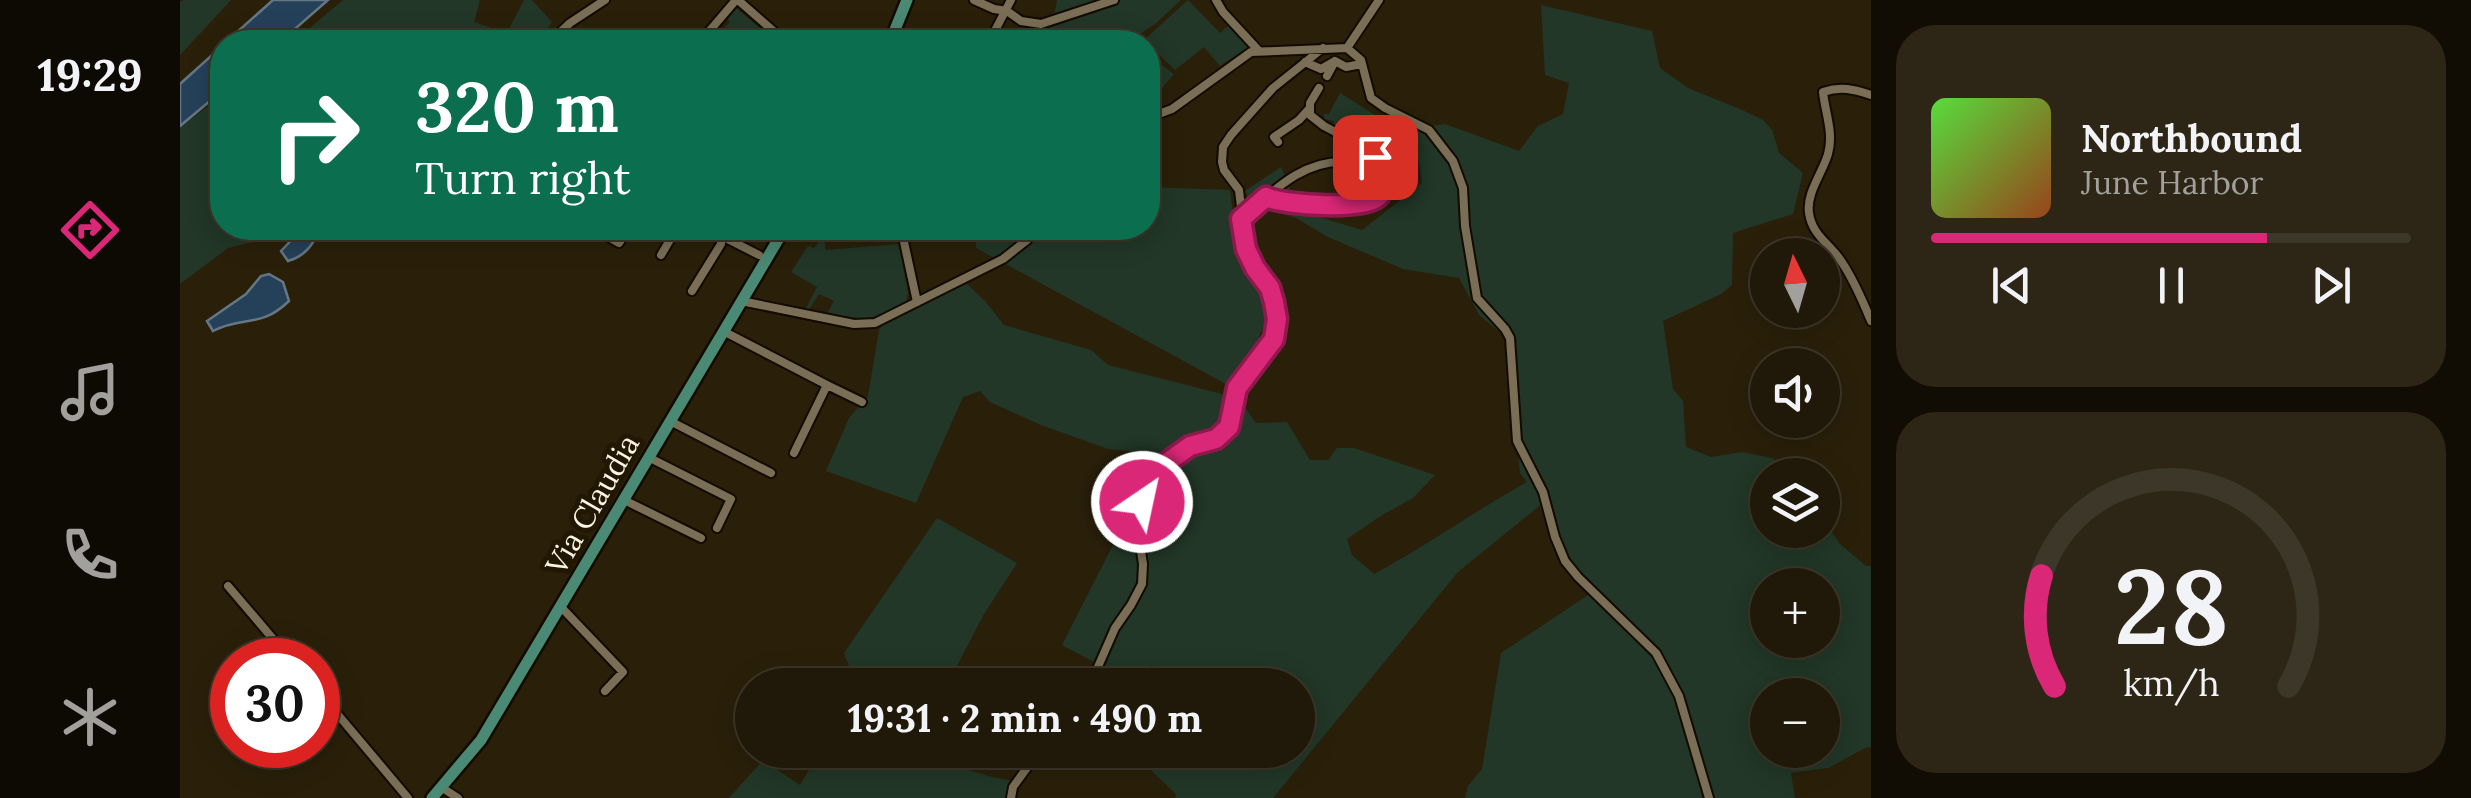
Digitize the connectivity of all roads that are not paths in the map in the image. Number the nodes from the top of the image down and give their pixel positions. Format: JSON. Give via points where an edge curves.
{"nodes":[{"id":1,"x":605,"y":0,"type":"edge"},
{"id":2,"x":737,"y":0,"type":"edge"},
{"id":3,"x":907,"y":0,"type":"edge"},
{"id":4,"x":974,"y":0,"type":"edge"},
{"id":5,"x":1011,"y":0,"type":"edge"},
{"id":6,"x":1114,"y":0,"type":"edge"},
{"id":7,"x":1216,"y":0,"type":"edge"},
{"id":8,"x":1379,"y":0,"type":"edge"},
{"id":9,"x":1006,"y":11,"type":"junction"},
{"id":10,"x":563,"y":30,"type":"edge"},
{"id":11,"x":711,"y":30,"type":"edge"},
{"id":12,"x":772,"y":30,"type":"edge"},
{"id":13,"x":895,"y":30,"type":"edge"},
{"id":14,"x":996,"y":30,"type":"edge"},
{"id":15,"x":1323,"y":48,"type":"junction"},
{"id":16,"x":1347,"y":48,"type":"junction"},
{"id":17,"x":1258,"y":51,"type":"junction"},
{"id":18,"x":1305,"y":62,"type":"junction"},
{"id":19,"x":1335,"y":62,"type":"junction"},
{"id":20,"x":1361,"y":64,"type":"junction"},
{"id":21,"x":1327,"y":76,"type":"dead end"},
{"id":22,"x":1319,"y":88,"type":"dead end"},
{"id":23,"x":1871,"y":94,"type":"edge"},
{"id":24,"x":1309,"y":109,"type":"junction"},
{"id":25,"x":1160,"y":113,"type":"edge"},
{"id":26,"x":1278,"y":142,"type":"dead end"},
{"id":27,"x":1350,"y":162,"type":"dead end"},
{"id":28,"x":1266,"y":197,"type":"junction"},
{"id":29,"x":1241,"y":219,"type":"junction"},
{"id":30,"x":670,"y":240,"type":"edge"},
{"id":31,"x":721,"y":240,"type":"edge"},
{"id":32,"x":730,"y":240,"type":"edge"},
{"id":33,"x":778,"y":240,"type":"edge"},
{"id":34,"x":904,"y":240,"type":"edge"},
{"id":35,"x":1027,"y":240,"type":"edge"},
{"id":36,"x":661,"y":255,"type":"dead end"},
{"id":37,"x":760,"y":255,"type":"dead end"},
{"id":38,"x":692,"y":292,"type":"dead end"},
{"id":39,"x":741,"y":301,"type":"junction"},
{"id":40,"x":917,"y":302,"type":"junction"},
{"id":41,"x":1871,"y":320,"type":"edge"},
{"id":42,"x":723,"y":331,"type":"junction"},
{"id":43,"x":827,"y":385,"type":"junction"},
{"id":44,"x":862,"y":402,"type":"dead end"},
{"id":45,"x":670,"y":421,"type":"junction"},
{"id":46,"x":794,"y":453,"type":"dead end"},
{"id":47,"x":648,"y":457,"type":"junction"},
{"id":48,"x":771,"y":473,"type":"dead end"},
{"id":49,"x":624,"y":500,"type":"junction"},
{"id":50,"x":718,"y":528,"type":"dead end"},
{"id":51,"x":701,"y":538,"type":"dead end"},
{"id":52,"x":228,"y":586,"type":"dead end"},
{"id":53,"x":560,"y":607,"type":"junction"},
{"id":54,"x":272,"y":638,"type":"edge"},
{"id":55,"x":1098,"y":668,"type":"edge"},
{"id":56,"x":605,"y":691,"type":"dead end"},
{"id":57,"x":340,"y":717,"type":"edge"},
{"id":58,"x":1027,"y":768,"type":"edge"},
{"id":59,"x":441,"y":787,"type":"junction"},
{"id":60,"x":408,"y":798,"type":"edge"},
{"id":61,"x":432,"y":798,"type":"edge"},
{"id":62,"x":458,"y":798,"type":"edge"},
{"id":63,"x":1011,"y":798,"type":"edge"},
{"id":64,"x":1708,"y":798,"type":"edge"}],
"edges":[{"from":1,"to":10,"type":"street"},
{"from":2,"to":11,"type":"street"},
{"from":2,"to":12,"type":"street"},
{"from":3,"to":13,"type":"main road"},
{"from":4,"to":9,"type":"street"},
{"from":5,"to":9,"type":"street"},
{"from":6,"to":9,"type":"street","via":[[1041,24]]},
{"from":7,"to":17,"type":"street"},
{"from":8,"to":16,"type":"street"},
{"from":9,"to":14,"type":"street"},
{"from":15,"to":16,"type":"street"},
{"from":15,"to":17,"type":"street"},
{"from":15,"to":18,"type":"street"},
{"from":16,"to":20,"type":"street"},
{"from":17,"to":25,"type":"street"},
{"from":18,"to":19,"type":"street","via":[[1321,69]]},
{"from":18,"to":29,"type":"street","via":[[1223,147]]},
{"from":19,"to":20,"type":"street","via":[[1346,68]]},
{"from":19,"to":21,"type":"street"},
{"from":20,"to":64,"type":"street","via":[[1371,98],[1429,130],[1458,170],[1477,298],[1510,338],[1517,440],[1543,492],[1554,537],[1578,576],[1656,653],[1679,696]]},
{"from":22,"to":24,"type":"street"},
{"from":23,"to":41,"type":"street","via":[[1836,87],[1823,92],[1829,153],[1809,213]]},
{"from":24,"to":26,"type":"street","via":[[1274,137]]},
{"from":24,"to":28,"type":"street","via":[[1314,120],[1381,165],[1382,191],[1369,202]]},
{"from":27,"to":28,"type":"street","via":[[1300,172]]},
{"from":28,"to":29,"type":"street"},
{"from":29,"to":55,"type":"street","via":[[1246,249],[1274,302],[1274,339],[1237,388],[1229,427],[1151,474],[1138,532],[1142,584]]},
{"from":30,"to":36,"type":"street"},
{"from":31,"to":38,"type":"street"},
{"from":32,"to":37,"type":"street"},
{"from":33,"to":39,"type":"main road","name":"Via Claudia"},
{"from":34,"to":40,"type":"street"},
{"from":35,"to":40,"type":"street"},
{"from":39,"to":40,"type":"street","via":[[854,324],[875,322]]},
{"from":39,"to":42,"type":"main road","name":"Via Claudia"},
{"from":42,"to":43,"type":"street"},
{"from":42,"to":45,"type":"main road","name":"Via Claudia"},
{"from":43,"to":44,"type":"street"},
{"from":43,"to":46,"type":"street"},
{"from":45,"to":47,"type":"main road","name":"Via Claudia"},
{"from":45,"to":48,"type":"street"},
{"from":47,"to":49,"type":"main road","name":"Via Claudia"},
{"from":47,"to":50,"type":"street","via":[[731,499]]},
{"from":49,"to":51,"type":"street"},
{"from":49,"to":53,"type":"main road","name":"Via Claudia"},
{"from":52,"to":54,"type":"street"},
{"from":53,"to":56,"type":"street","via":[[623,672]]},
{"from":53,"to":59,"type":"main road","name":"Via Claudia","via":[[481,740]]},
{"from":57,"to":60,"type":"street"},
{"from":58,"to":63,"type":"street"},
{"from":59,"to":61,"type":"main road","name":"Via Claudia"},
{"from":59,"to":62,"type":"street"}]}
